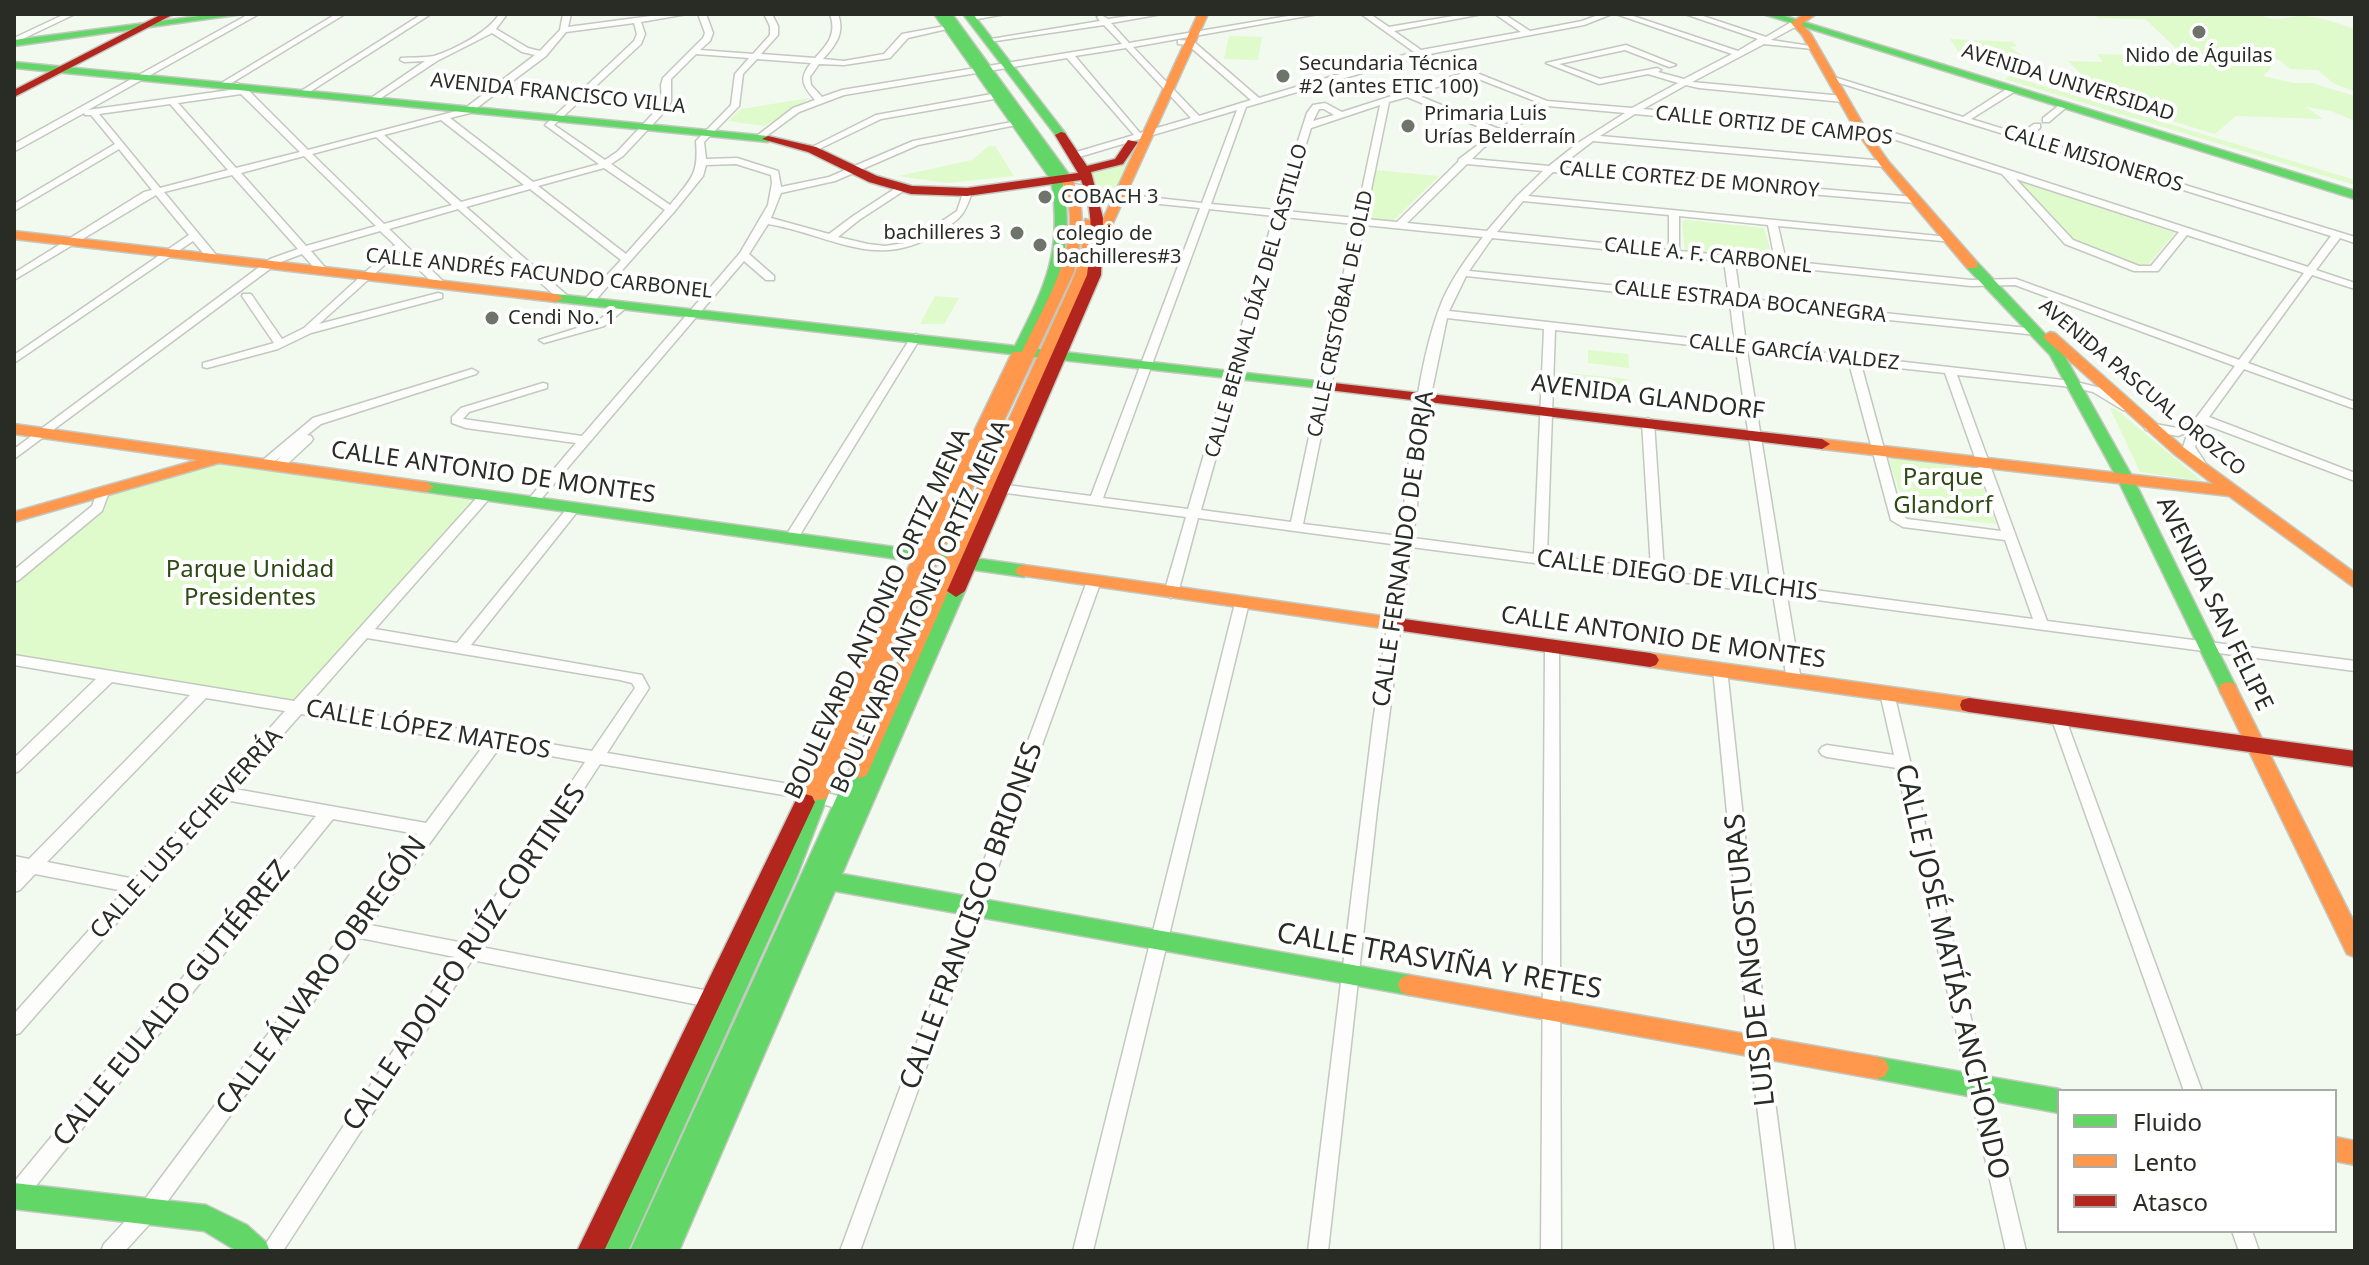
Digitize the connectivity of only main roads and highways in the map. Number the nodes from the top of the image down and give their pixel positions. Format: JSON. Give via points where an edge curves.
{"nodes":[{"id":1,"x":216,"y":14,"type":"edge"},
{"id":2,"x":238,"y":14,"type":"edge"},
{"id":3,"x":1194,"y":14,"type":"edge"},
{"id":4,"x":1203,"y":14,"type":"edge"},
{"id":5,"x":1767,"y":14,"type":"edge"},
{"id":6,"x":1822,"y":14,"type":"edge"},
{"id":7,"x":956,"y":18,"type":"edge"},
{"id":8,"x":149,"y":22,"type":"edge"},
{"id":9,"x":1786,"y":27,"type":"edge"},
{"id":10,"x":1838,"y":32,"type":"junction"},
{"id":11,"x":1187,"y":38,"type":"junction"},
{"id":12,"x":1812,"y":44,"type":"junction"},
{"id":13,"x":14,"y":45,"type":"edge"},
{"id":14,"x":14,"y":65,"type":"edge"},
{"id":15,"x":63,"y":66,"type":"junction"},
{"id":16,"x":993,"y":67,"type":"junction"},
{"id":17,"x":14,"y":88,"type":"edge"},
{"id":18,"x":14,"y":94,"type":"edge"},
{"id":19,"x":1139,"y":136,"type":"junction"},
{"id":20,"x":860,"y":168,"type":"junction"},
{"id":21,"x":1070,"y":179,"type":"junction"},
{"id":22,"x":2355,"y":186,"type":"edge"},
{"id":23,"x":2355,"y":195,"type":"edge"},
{"id":24,"x":14,"y":235,"type":"edge"},
{"id":25,"x":1102,"y":235,"type":"junction"},
{"id":26,"x":2037,"y":332,"type":"junction"},
{"id":27,"x":1038,"y":352,"type":"junction"},
{"id":28,"x":1018,"y":428,"type":"junction"},
{"id":29,"x":14,"y":429,"type":"edge"},
{"id":30,"x":219,"y":458,"type":"junction"},
{"id":31,"x":2125,"y":478,"type":"junction"},
{"id":32,"x":2231,"y":491,"type":"junction"},
{"id":33,"x":14,"y":517,"type":"edge"},
{"id":34,"x":925,"y":557,"type":"junction"},
{"id":35,"x":958,"y":562,"type":"junction"},
{"id":36,"x":2355,"y":582,"type":"edge"},
{"id":37,"x":918,"y":653,"type":"junction"},
{"id":38,"x":2257,"y":745,"type":"junction"},
{"id":39,"x":2355,"y":759,"type":"edge"},
{"id":40,"x":812,"y":795,"type":"junction"},
{"id":41,"x":819,"y":879,"type":"junction"},
{"id":42,"x":2333,"y":906,"type":"junction"},
{"id":43,"x":2355,"y":947,"type":"edge"},
{"id":44,"x":2355,"y":966,"type":"edge"},
{"id":45,"x":2057,"y":1101,"type":"edge"},
{"id":46,"x":650,"y":1122,"type":"junction"},
{"id":47,"x":671,"y":1126,"type":"junction"},
{"id":48,"x":14,"y":1196,"type":"edge"},
{"id":49,"x":257,"y":1251,"type":"edge"},
{"id":50,"x":590,"y":1251,"type":"edge"},
{"id":51,"x":615,"y":1251,"type":"edge"},
{"id":52,"x":643,"y":1251,"type":"edge"},
{"id":53,"x":666,"y":1251,"type":"edge"}],
"edges":[{"from":1,"to":8,"type":"main road"},
{"from":2,"to":8,"type":"main road"},
{"from":3,"to":11,"type":"main road"},
{"from":4,"to":11,"type":"main road"},
{"from":5,"to":9,"type":"main road","name":"AVENIDA UNIVERSIDAD"},
{"from":6,"to":10,"type":"main road"},
{"from":7,"to":16,"type":"main road"},
{"from":7,"to":16,"type":"main road","via":[[989,40]]},
{"from":8,"to":13,"type":"main road"},
{"from":8,"to":15,"type":"main road"},
{"from":9,"to":10,"type":"main road","name":"AVENIDA UNIVERSIDAD"},
{"from":9,"to":12,"type":"main road","name":"AVENIDA PASCUAL OROZCO"},
{"from":10,"to":12,"type":"main road","via":[[1818,35]]},
{"from":10,"to":22,"type":"main road","name":"AVENIDA UNIVERSIDAD"},
{"from":10,"to":23,"type":"main road","name":"AVENIDA UNIVERSIDAD"},
{"from":11,"to":19,"type":"main road"},
{"from":12,"to":26,"type":"main road","name":"AVENIDA PASCUAL OROZCO","via":[[1885,164]]},
{"from":13,"to":15,"type":"main road","name":"AVENIDA FRANCISCO VILLA"},
{"from":14,"to":15,"type":"main road","name":"AVENIDA FRANCISCO VILLA"},
{"from":15,"to":17,"type":"main road"},
{"from":15,"to":18,"type":"main road"},
{"from":15,"to":20,"type":"main road","name":"AVENIDA FRANCISCO VILLA","via":[[763,135],[816,147]]},
{"from":16,"to":21,"type":"main road"},
{"from":16,"to":21,"type":"main road","via":[[997,96]]},
{"from":19,"to":21,"type":"main road","via":[[1119,162]]},
{"from":19,"to":25,"type":"main road"},
{"from":20,"to":21,"type":"main road","name":"AVENIDA FRANCISCO VILLA","via":[[938,186]]},
{"from":20,"to":21,"type":"main road","name":"AVENIDA FRANCISCO VILLA","via":[[902,188],[967,192]]},
{"from":21,"to":25,"type":"main road"},
{"from":21,"to":27,"type":"main road","name":"BOULEVARD ANTONIO ORTIZ MENA","via":[[1076,223],[1073,254]]},
{"from":24,"to":27,"type":"main road","name":"CALLE ANDRÉS FACUNDO CARBONEL","via":[[365,276],[440,291],[578,301]]},
{"from":25,"to":27,"type":"main road","via":[[1094,275]]},
{"from":26,"to":31,"type":"main road","name":"AVENIDA SAN FELIPE","via":[[2056,353]]},
{"from":26,"to":32,"type":"main road","name":"AVENIDA PASCUAL OROZCO","via":[[2059,342],[2144,421]]},
{"from":27,"to":28,"type":"main road","name":"BOULEVARD ANTONIO ORTIZ MENA"},
{"from":27,"to":31,"type":"main road","name":"AVENIDA GLANDORF"},
{"from":27,"to":34,"type":"main road","name":"BOULEVARD ANTONIO ORTIZ MENA"},
{"from":28,"to":35,"type":"main road","name":"BOULEVARD ANTONIO ORTIZ MENA"},
{"from":28,"to":35,"type":"main road","name":"BOULEVARD ANTONIO ORTÍZ MENA","via":[[999,488]]},
{"from":29,"to":30,"type":"main road","name":"CALLE ANTONIO DE MONTES"},
{"from":30,"to":33,"type":"main road"},
{"from":30,"to":34,"type":"main road","name":"CALLE ANTONIO DE MONTES"},
{"from":31,"to":32,"type":"main road","name":"AVENIDA GLANDORF"},
{"from":31,"to":38,"type":"main road","name":"AVENIDA SAN FELIPE"},
{"from":32,"to":36,"type":"main road","name":"AVENIDA PASCUAL OROZCO"},
{"from":34,"to":35,"type":"main road","name":"CALLE ANTONIO DE MONTES"},
{"from":34,"to":40,"type":"main road","name":"BOULEVARD ANTONIO ORTIZ MENA"},
{"from":35,"to":37,"type":"main road","name":"BOULEVARD ANTONIO ORTIZ MENA"},
{"from":35,"to":38,"type":"main road","name":"CALLE ANTONIO DE MONTES"},
{"from":37,"to":41,"type":"main road","name":"BOULEVARD ANTONIO ORTÍZ MENA"},
{"from":37,"to":41,"type":"main road","name":"BOULEVARD ANTONIO ORTIZ MENA","via":[[842,804]]},
{"from":38,"to":39,"type":"main road","name":"CALLE ANTONIO DE MONTES"},
{"from":38,"to":42,"type":"main road","name":"AVENIDA SAN FELIPE"},
{"from":40,"to":46,"type":"main road"},
{"from":40,"to":47,"type":"main road","name":"BOULEVARD ANTONIO ORTIZ MENA","via":[[786,876]]},
{"from":41,"to":45,"type":"main road","name":"CALLE TRASVIÑA Y RETES"},
{"from":41,"to":52,"type":"main road","name":"BOULEVARD ANTONIO ORTIZ MENA"},
{"from":41,"to":53,"type":"main road","name":"BOULEVARD ANTONIO ORTÍZ MENA"},
{"from":42,"to":43,"type":"main road","name":"AVENIDA SAN FELIPE"},
{"from":42,"to":44,"type":"main road","name":"AVENIDA SAN FELIPE"},
{"from":46,"to":47,"type":"main road"},
{"from":46,"to":50,"type":"main road"},
{"from":47,"to":51,"type":"main road","name":"BOULEVARD ANTONIO ORTIZ MENA"},
{"from":48,"to":49,"type":"main road","via":[[206,1218]]}]}
